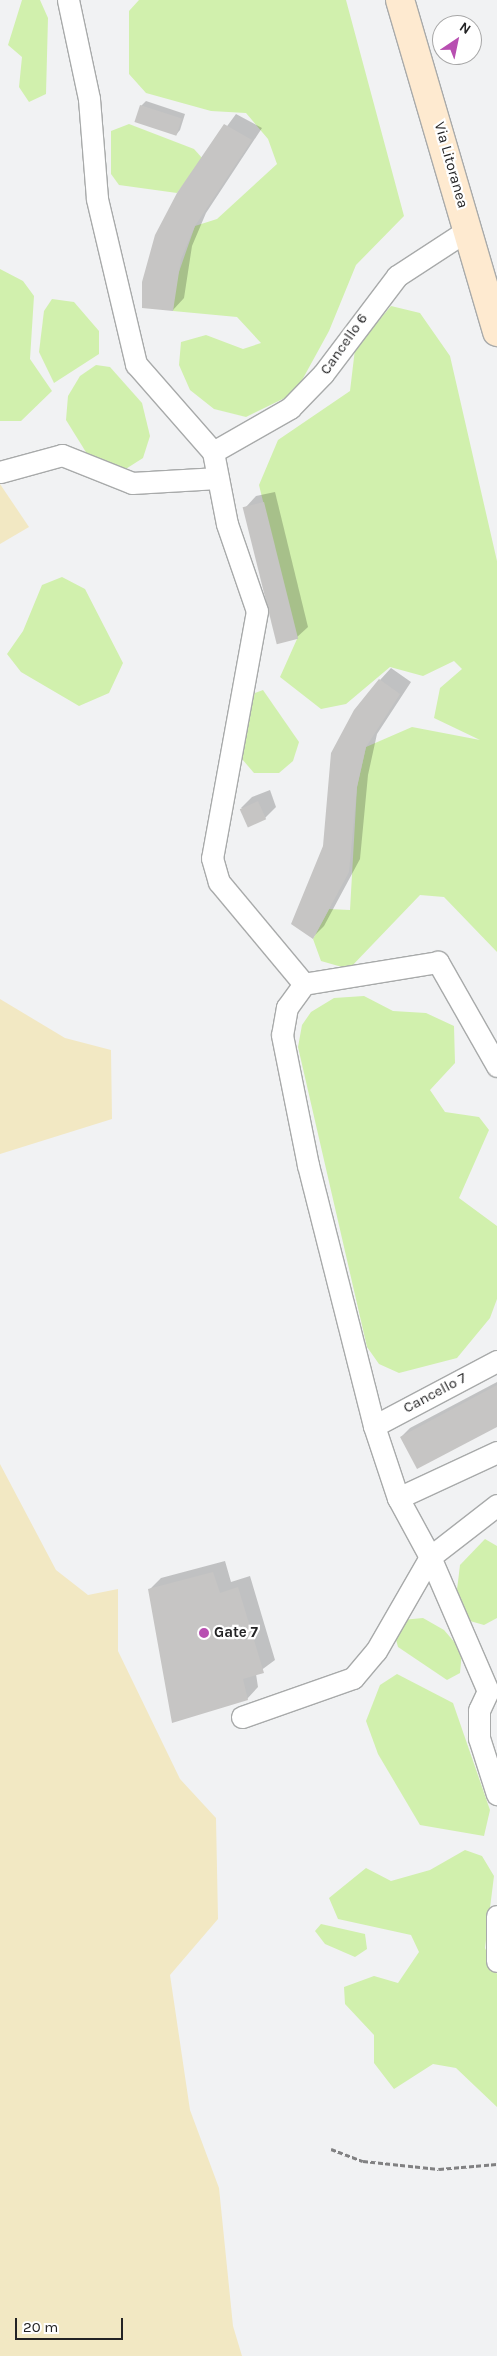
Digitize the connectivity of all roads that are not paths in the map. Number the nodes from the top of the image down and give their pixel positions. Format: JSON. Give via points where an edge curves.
{"nodes":[{"id":1,"x":68,"y":0,"type":"edge"},
{"id":2,"x":400,"y":0,"type":"edge"},
{"id":3,"x":469,"y":229,"type":"junction"},
{"id":4,"x":497,"y":332,"type":"edge"},
{"id":5,"x":213,"y":452,"type":"junction"},
{"id":6,"x":0,"y":472,"type":"edge"},
{"id":7,"x":218,"y":478,"type":"junction"},
{"id":8,"x":304,"y":984,"type":"junction"},
{"id":9,"x":497,"y":1066,"type":"edge"},
{"id":10,"x":497,"y":1361,"type":"edge"},
{"id":11,"x":374,"y":1426,"type":"junction"},
{"id":12,"x":497,"y":1452,"type":"edge"},
{"id":13,"x":398,"y":1498,"type":"junction"},
{"id":14,"x":497,"y":1505,"type":"edge"},
{"id":15,"x":430,"y":1557,"type":"junction"},
{"id":16,"x":488,"y":1707,"type":"edge"},
{"id":17,"x":242,"y":1716,"type":"dead end"},
{"id":18,"x":497,"y":1794,"type":"edge"},
{"id":19,"x":497,"y":1916,"type":"edge"},
{"id":20,"x":497,"y":1961,"type":"edge"}],
"edges":[{"from":1,"to":5,"type":"lane","via":[[89,99],[96,199],[136,364]]},
{"from":2,"to":3,"type":"main road","name":"Via Litoranea"},
{"from":3,"to":4,"type":"main road","name":"Via Litoranea"},
{"from":3,"to":5,"type":"lane","name":"Cancello 6","via":[[397,276],[323,374],[290,408]]},
{"from":5,"to":7,"type":"lane"},
{"from":6,"to":7,"type":"lane","via":[[62,455],[132,483]]},
{"from":7,"to":8,"type":"lane","via":[[228,524],[257,611],[212,858],[219,882]]},
{"from":8,"to":9,"type":"lane","via":[[438,962]]},
{"from":8,"to":11,"type":"lane","via":[[288,1007],[282,1035],[308,1165]]},
{"from":10,"to":11,"type":"lane","name":"Cancello 7"},
{"from":11,"to":13,"type":"lane"},
{"from":12,"to":13,"type":"lane"},
{"from":13,"to":15,"type":"lane"},
{"from":14,"to":15,"type":"lane"},
{"from":15,"to":16,"type":"lane","via":[[488,1690]]},
{"from":15,"to":17,"type":"lane","via":[[376,1652],[353,1678]]},
{"from":16,"to":18,"type":"lane","via":[[479,1738]]},
{"from":19,"to":20,"type":"lane"}]}
